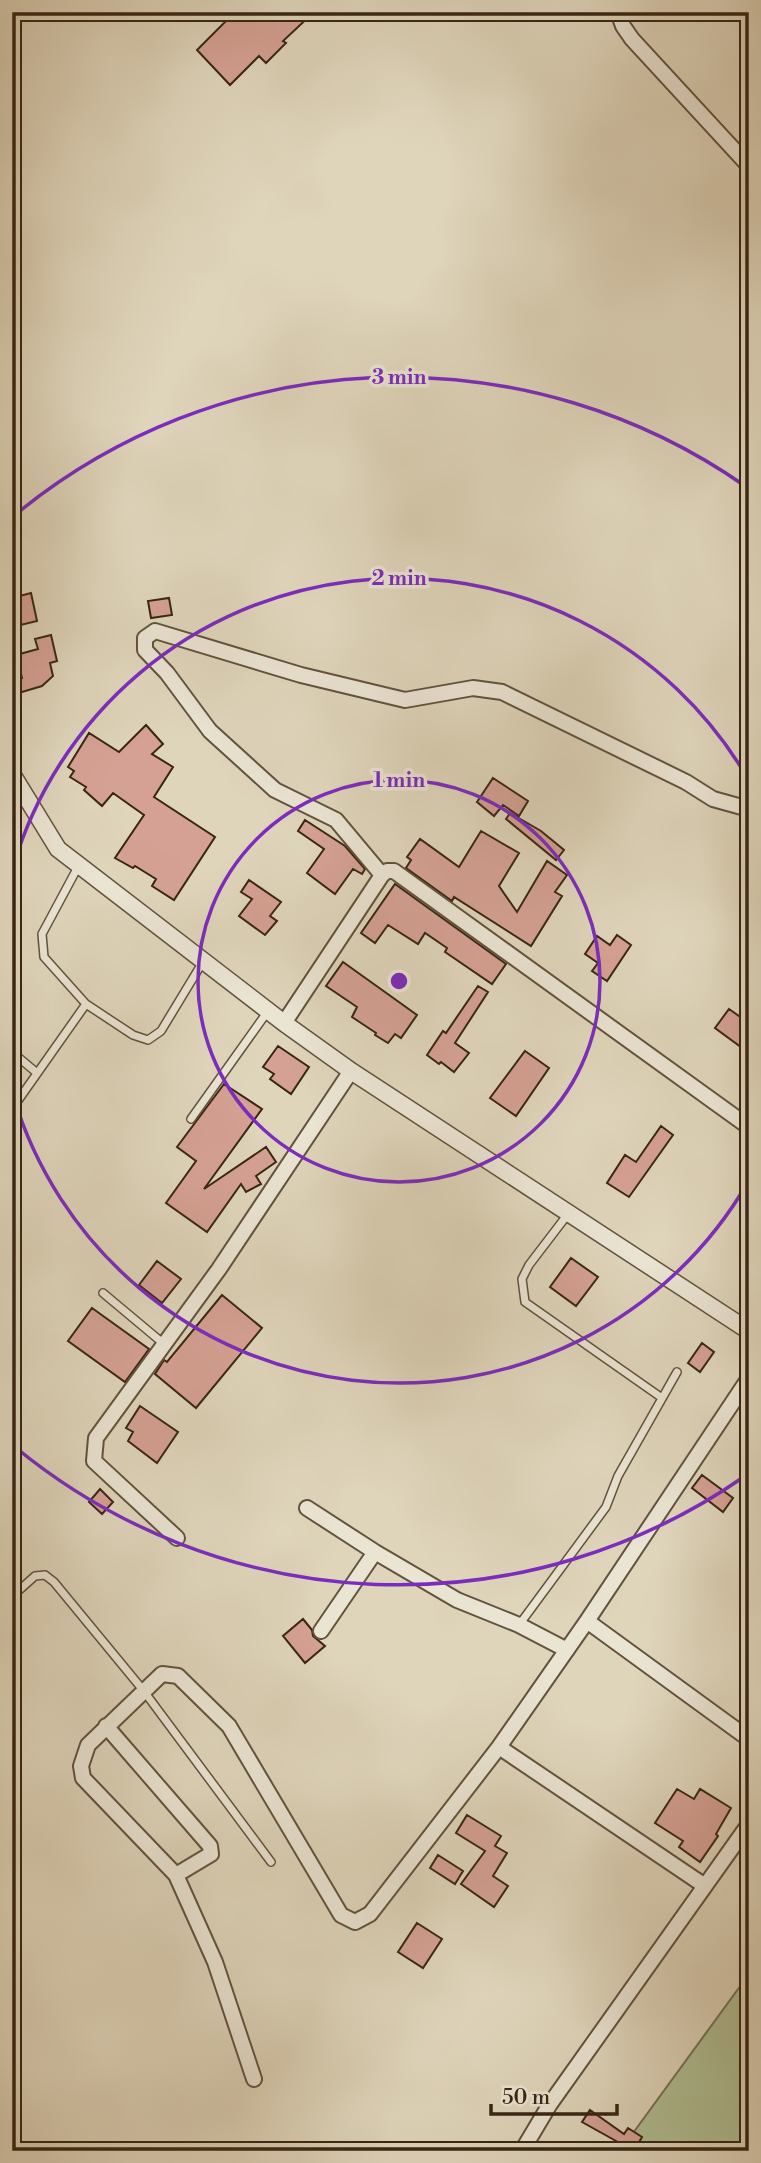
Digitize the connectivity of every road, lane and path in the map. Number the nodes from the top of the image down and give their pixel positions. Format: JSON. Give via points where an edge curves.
{"nodes":[{"id":1,"x":618,"y":12,"type":"edge"},
{"id":2,"x":749,"y":166,"type":"edge"},
{"id":3,"x":12,"y":774,"type":"edge"},
{"id":4,"x":749,"y":809,"type":"edge"},
{"id":5,"x":80,"y":864,"type":"junction"},
{"id":6,"x":382,"y":875,"type":"junction"},
{"id":7,"x":204,"y":960,"type":"junction"},
{"id":8,"x":86,"y":1004,"type":"junction"},
{"id":9,"x":269,"y":1009,"type":"junction"},
{"id":10,"x":284,"y":1023,"type":"junction"},
{"id":11,"x":12,"y":1052,"type":"edge"},
{"id":12,"x":351,"y":1071,"type":"junction"},
{"id":13,"x":37,"y":1073,"type":"junction"},
{"id":14,"x":12,"y":1109,"type":"edge"},
{"id":15,"x":191,"y":1119,"type":"dead end"},
{"id":16,"x":749,"y":1127,"type":"edge"},
{"id":17,"x":569,"y":1213,"type":"junction"},
{"id":18,"x":103,"y":1293,"type":"dead end"},
{"id":19,"x":749,"y":1331,"type":"edge"},
{"id":20,"x":164,"y":1344,"type":"junction"},
{"id":21,"x":677,"y":1373,"type":"dead end"},
{"id":22,"x":749,"y":1378,"type":"edge"},
{"id":23,"x":662,"y":1398,"type":"junction"},
{"id":24,"x":307,"y":1508,"type":"dead end"},
{"id":25,"x":177,"y":1538,"type":"dead end"},
{"id":26,"x":375,"y":1552,"type":"junction"},
{"id":27,"x":17,"y":1592,"type":"dead end"},
{"id":28,"x":587,"y":1621,"type":"junction"},
{"id":29,"x":519,"y":1625,"type":"junction"},
{"id":30,"x":321,"y":1631,"type":"dead end"},
{"id":31,"x":567,"y":1650,"type":"junction"},
{"id":32,"x":143,"y":1690,"type":"junction"},
{"id":33,"x":106,"y":1726,"type":"junction"},
{"id":34,"x":749,"y":1740,"type":"edge"},
{"id":35,"x":499,"y":1747,"type":"junction"},
{"id":36,"x":749,"y":1824,"type":"edge"},
{"id":37,"x":271,"y":1862,"type":"dead end"},
{"id":38,"x":176,"y":1875,"type":"junction"},
{"id":39,"x":705,"y":1886,"type":"junction"},
{"id":40,"x":254,"y":2079,"type":"dead end"},
{"id":41,"x":522,"y":2151,"type":"edge"}],
"edges":[{"from":1,"to":2,"type":"street","via":[[632,39]]},
{"from":3,"to":5,"type":"street","via":[[58,849]]},
{"from":4,"to":6,"type":"street","via":[[713,799],[502,692],[474,688],[405,700],[301,675],[155,631],[145,638],[145,650],[210,731],[275,790],[336,820]]},
{"from":5,"to":7,"type":"street"},
{"from":5,"to":8,"type":"lane","via":[[42,934],[44,957]]},
{"from":6,"to":10,"type":"street"},
{"from":6,"to":16,"type":"street","via":[[394,871]]},
{"from":7,"to":8,"type":"lane","via":[[161,1031],[148,1040]]},
{"from":7,"to":9,"type":"street"},
{"from":8,"to":13,"type":"lane"},
{"from":9,"to":10,"type":"street"},
{"from":9,"to":15,"type":"lane"},
{"from":10,"to":12,"type":"street"},
{"from":11,"to":13,"type":"lane"},
{"from":12,"to":17,"type":"street"},
{"from":12,"to":20,"type":"street"},
{"from":13,"to":14,"type":"lane"},
{"from":17,"to":19,"type":"street"},
{"from":17,"to":23,"type":"lane","via":[[522,1279],[525,1302]]},
{"from":18,"to":20,"type":"lane"},
{"from":20,"to":25,"type":"street","via":[[96,1438],[94,1461]]},
{"from":21,"to":23,"type":"lane"},
{"from":22,"to":28,"type":"street"},
{"from":23,"to":29,"type":"lane","via":[[606,1507]]},
{"from":24,"to":26,"type":"street"},
{"from":26,"to":29,"type":"street","via":[[457,1600]]},
{"from":26,"to":30,"type":"street"},
{"from":27,"to":32,"type":"lane","via":[[35,1576],[45,1574]]},
{"from":28,"to":31,"type":"street"},
{"from":28,"to":34,"type":"street"},
{"from":29,"to":31,"type":"street"},
{"from":31,"to":35,"type":"street"},
{"from":32,"to":33,"type":"street"},
{"from":32,"to":35,"type":"street","via":[[162,1674],[178,1676],[229,1727],[331,1900],[341,1914],[355,1922],[370,1914]]},
{"from":32,"to":37,"type":"lane"},
{"from":33,"to":38,"type":"street","via":[[88,1745],[81,1766],[83,1778]]},
{"from":33,"to":38,"type":"street","via":[[210,1846],[211,1854]]},
{"from":35,"to":39,"type":"street"},
{"from":36,"to":39,"type":"street"},
{"from":38,"to":40,"type":"street","via":[[215,1962]]},
{"from":39,"to":41,"type":"street","via":[[550,2104]]}]}
